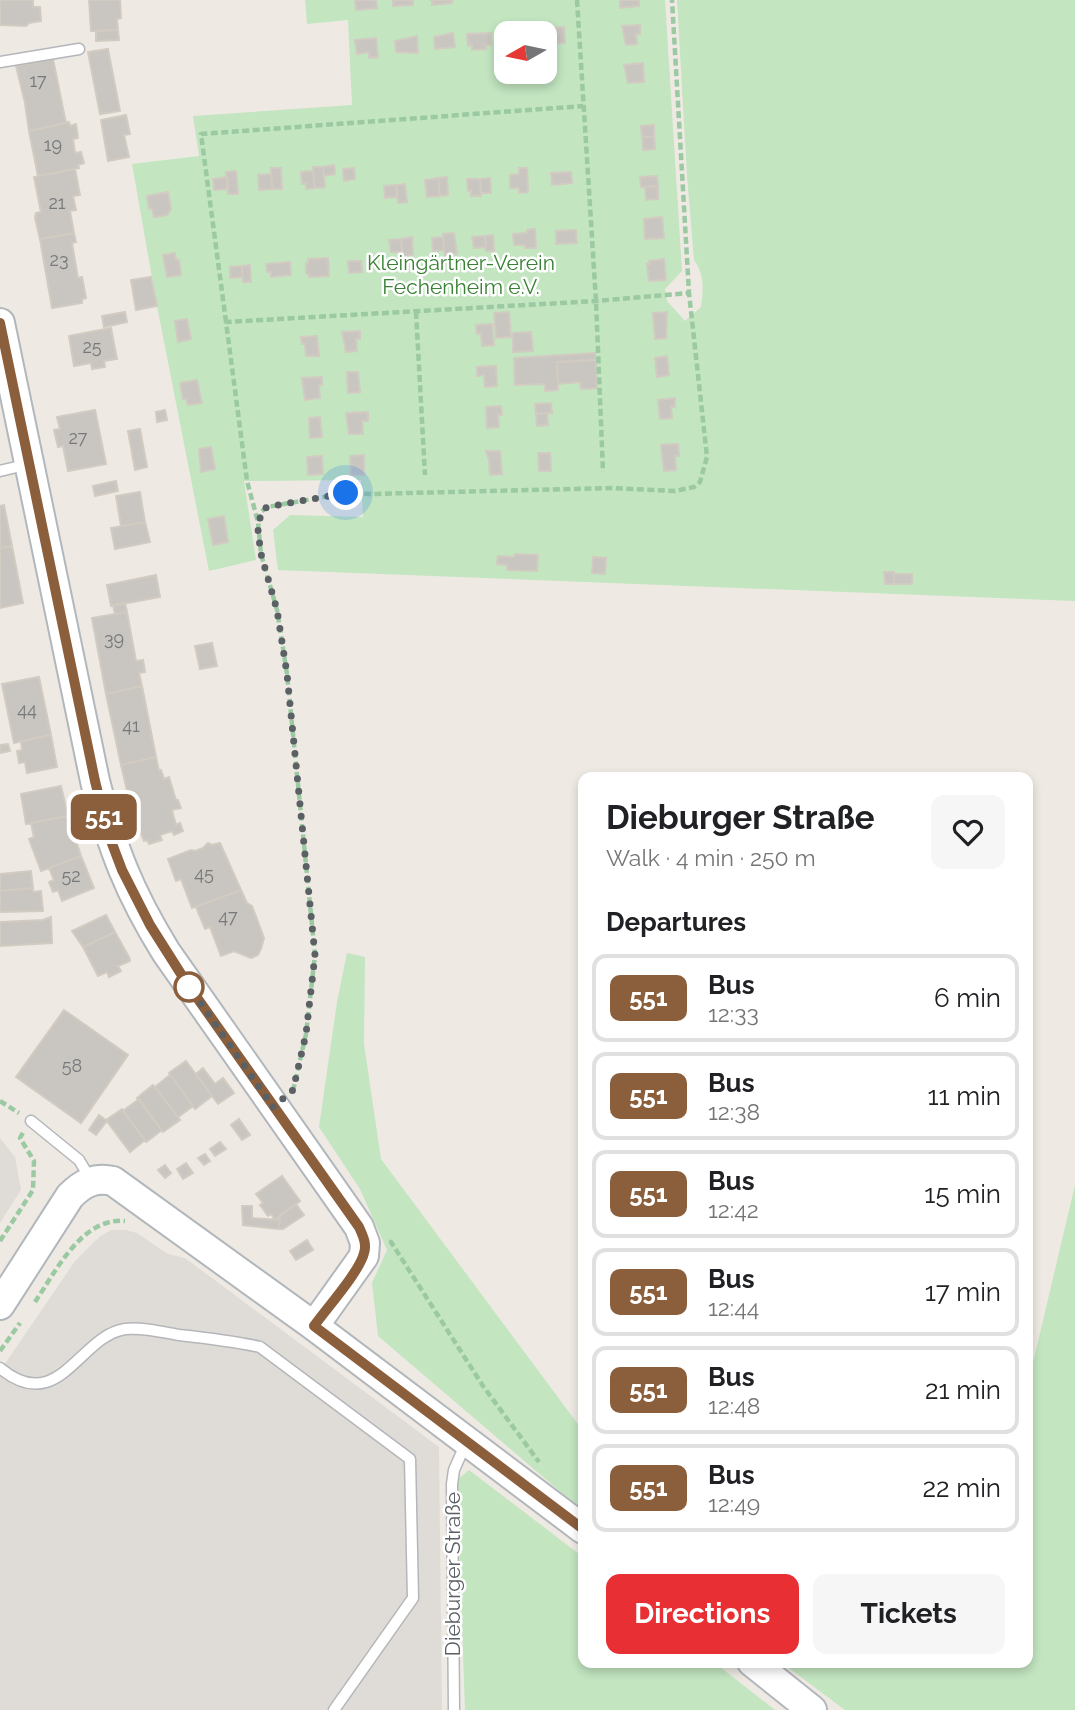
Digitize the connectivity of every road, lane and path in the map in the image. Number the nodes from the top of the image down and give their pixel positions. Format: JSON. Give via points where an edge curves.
{"nodes":[{"id":1,"x":577,"y":0,"type":"edge"},
{"id":2,"x":672,"y":0,"type":"edge"},
{"id":3,"x":79,"y":49,"type":"dead end"},
{"id":4,"x":0,"y":62,"type":"edge"},
{"id":5,"x":583,"y":106,"type":"junction"},
{"id":6,"x":689,"y":293,"type":"junction"},
{"id":7,"x":596,"y":301,"type":"junction"},
{"id":8,"x":415,"y":312,"type":"junction"},
{"id":9,"x":226,"y":322,"type":"junction"},
{"id":10,"x":0,"y":323,"type":"edge"},
{"id":11,"x":29,"y":464,"type":"junction"},
{"id":12,"x":0,"y":471,"type":"edge"},
{"id":13,"x":603,"y":472,"type":"dead end"},
{"id":14,"x":425,"y":475,"type":"dead end"},
{"id":15,"x":258,"y":522,"type":"junction"},
{"id":16,"x":0,"y":1101,"type":"edge"},
{"id":17,"x":273,"y":1107,"type":"junction"},
{"id":18,"x":31,"y":1121,"type":"junction"},
{"id":19,"x":91,"y":1181,"type":"junction"},
{"id":20,"x":111,"y":1220,"type":"dead end"},
{"id":21,"x":0,"y":1241,"type":"edge"},
{"id":22,"x":365,"y":1243,"type":"junction"},
{"id":23,"x":31,"y":1308,"type":"dead end"},
{"id":24,"x":12,"y":1312,"type":"edge"},
{"id":25,"x":314,"y":1326,"type":"junction"},
{"id":26,"x":0,"y":1351,"type":"edge"},
{"id":27,"x":0,"y":1368,"type":"edge"},
{"id":28,"x":466,"y":1441,"type":"junction"},
{"id":29,"x":541,"y":1465,"type":"dead end"},
{"id":30,"x":578,"y":1525,"type":"edge"},
{"id":31,"x":760,"y":1668,"type":"edge"},
{"id":32,"x":334,"y":1710,"type":"edge"},
{"id":33,"x":454,"y":1710,"type":"edge"},
{"id":34,"x":813,"y":1710,"type":"edge"}],
"edges":[{"from":1,"to":5,"type":"path"},
{"from":2,"to":6,"type":"path"},
{"from":3,"to":4,"type":"lane"},
{"from":5,"to":7,"type":"path"},
{"from":5,"to":9,"type":"path","via":[[201,134]]},
{"from":6,"to":7,"type":"path"},
{"from":6,"to":15,"type":"path","via":[[707,457],[700,482],[694,487],[675,491],[346,493],[267,507]]},
{"from":7,"to":8,"type":"path"},
{"from":7,"to":13,"type":"path"},
{"from":8,"to":9,"type":"path"},
{"from":8,"to":14,"type":"path"},
{"from":9,"to":15,"type":"path","via":[[247,481]]},
{"from":10,"to":11,"type":"street"},
{"from":11,"to":12,"type":"lane"},
{"from":11,"to":17,"type":"street","via":[[95,781],[122,870],[161,943]]},
{"from":15,"to":17,"type":"path","via":[[287,674],[315,955],[306,1034],[293,1090]]},
{"from":16,"to":18,"type":"path"},
{"from":17,"to":22,"type":"street","via":[[359,1227]]},
{"from":18,"to":19,"type":"lane","via":[[79,1160]]},
{"from":18,"to":21,"type":"path","via":[[20,1138],[34,1161],[33,1190]]},
{"from":19,"to":24,"type":"street","via":[[70,1196]]},
{"from":19,"to":25,"type":"street","via":[[121,1185]]},
{"from":20,"to":23,"type":"path","via":[[86,1235],[69,1253]]},
{"from":22,"to":25,"type":"street","via":[[364,1256]]},
{"from":22,"to":29,"type":"path","via":[[391,1242],[483,1386]]},
{"from":24,"to":26,"type":"path"},
{"from":25,"to":28,"type":"street"},
{"from":27,"to":32,"type":"lane","via":[[23,1383],[44,1382],[107,1337],[126,1329],[239,1342],[260,1347],[410,1459],[413,1598]]},
{"from":28,"to":30,"type":"street"},
{"from":28,"to":33,"type":"lane","name":"Dieburger Straße","via":[[452,1484]]},
{"from":31,"to":34,"type":"street"}]}
